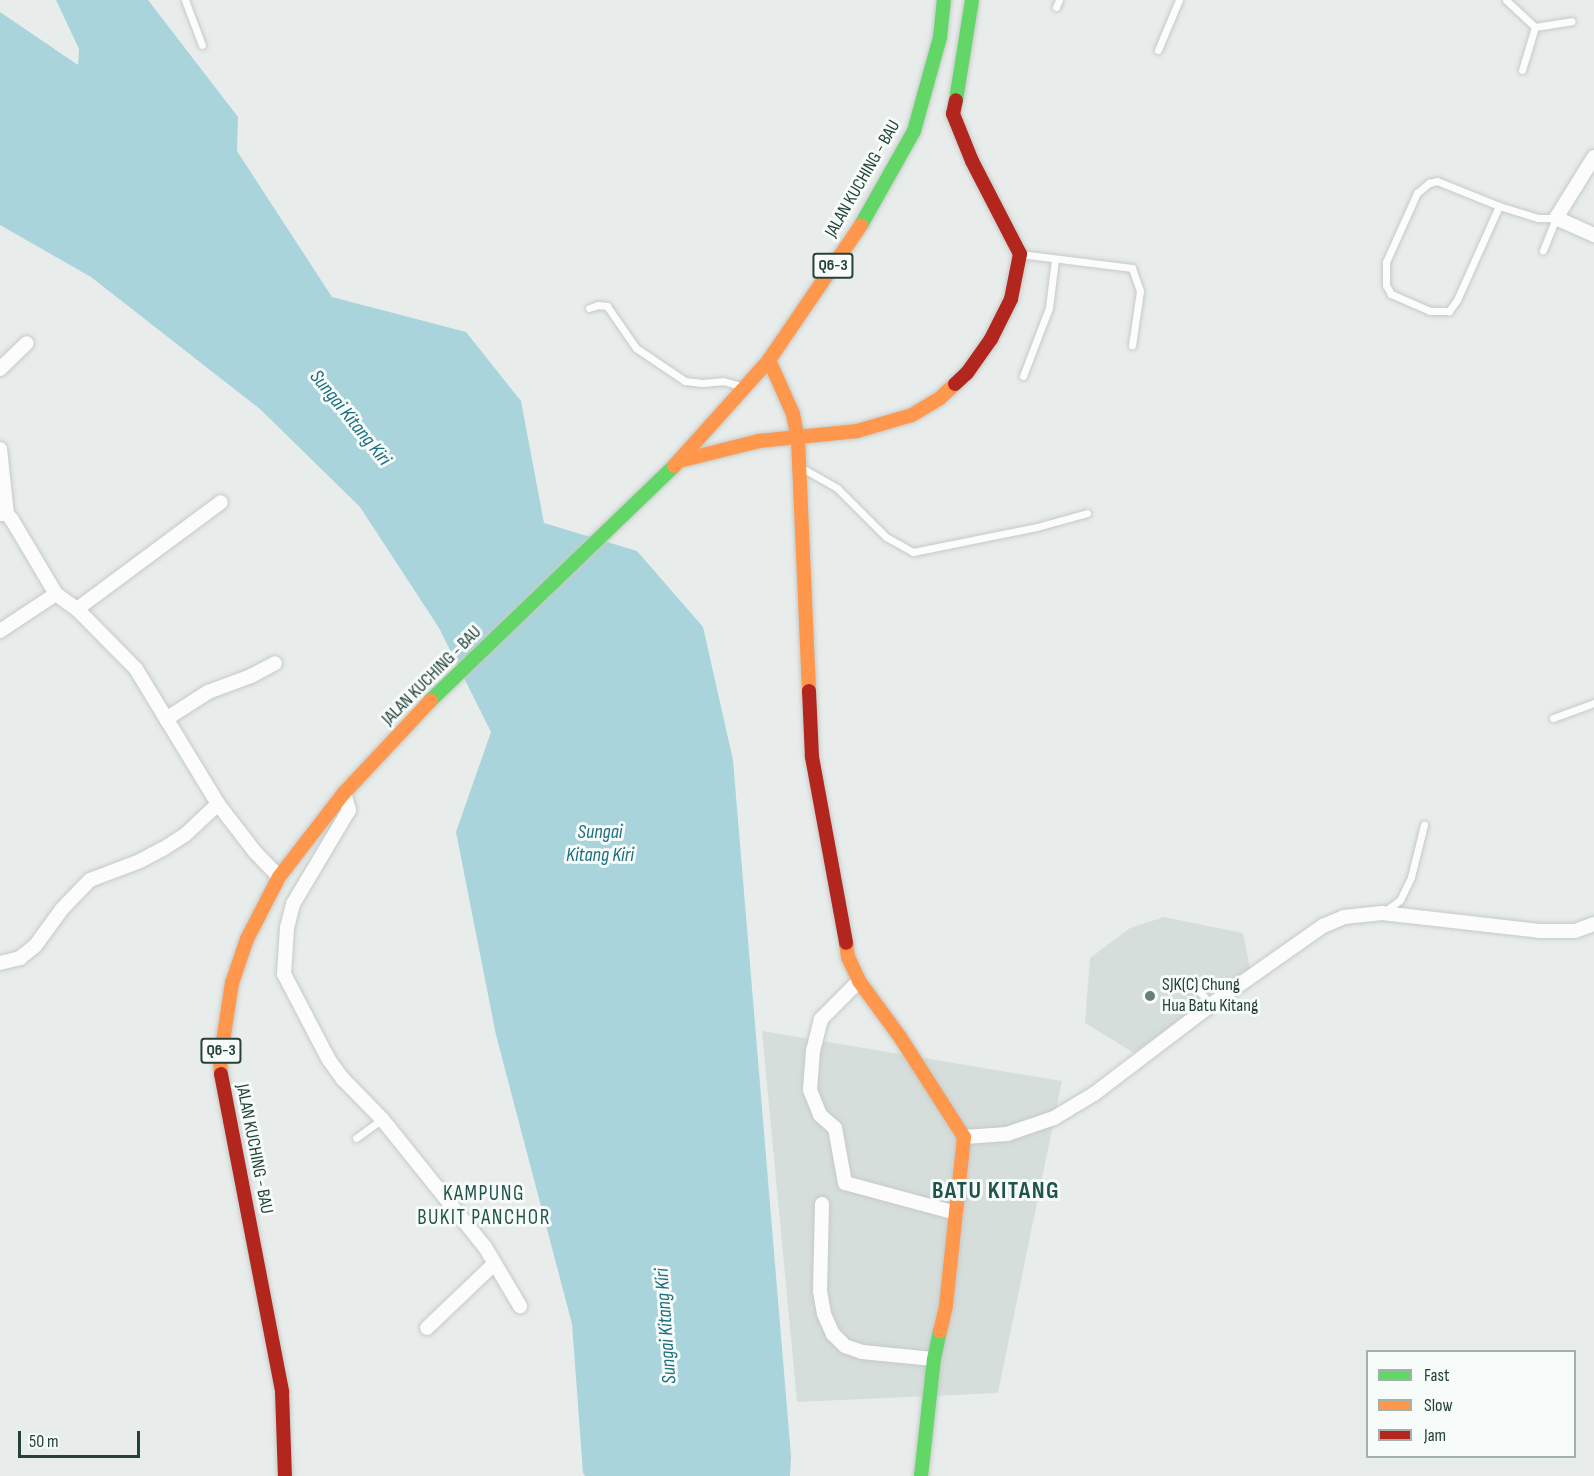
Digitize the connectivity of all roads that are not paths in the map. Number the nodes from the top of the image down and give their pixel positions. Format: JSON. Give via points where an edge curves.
{"nodes":[{"id":1,"x":185,"y":0,"type":"edge"},
{"id":2,"x":944,"y":0,"type":"edge"},
{"id":3,"x":972,"y":0,"type":"edge"},
{"id":4,"x":1179,"y":0,"type":"edge"},
{"id":5,"x":1506,"y":0,"type":"edge"},
{"id":6,"x":1572,"y":21,"type":"dead end"},
{"id":7,"x":1535,"y":27,"type":"junction"},
{"id":8,"x":202,"y":45,"type":"dead end"},
{"id":9,"x":1158,"y":50,"type":"dead end"},
{"id":10,"x":1522,"y":70,"type":"dead end"},
{"id":11,"x":1594,"y":157,"type":"edge"},
{"id":12,"x":1498,"y":206,"type":"junction"},
{"id":13,"x":1556,"y":218,"type":"junction"},
{"id":14,"x":1594,"y":235,"type":"edge"},
{"id":15,"x":1543,"y":251,"type":"dead end"},
{"id":16,"x":1020,"y":254,"type":"junction"},
{"id":17,"x":1055,"y":259,"type":"junction"},
{"id":18,"x":589,"y":308,"type":"dead end"},
{"id":19,"x":27,"y":343,"type":"dead end"},
{"id":20,"x":1132,"y":345,"type":"dead end"},
{"id":21,"x":770,"y":360,"type":"junction"},
{"id":22,"x":0,"y":369,"type":"edge"},
{"id":23,"x":1023,"y":376,"type":"dead end"},
{"id":24,"x":747,"y":388,"type":"junction"},
{"id":25,"x":798,"y":440,"type":"junction"},
{"id":26,"x":0,"y":449,"type":"edge"},
{"id":27,"x":679,"y":461,"type":"junction"},
{"id":28,"x":799,"y":466,"type":"junction"},
{"id":29,"x":221,"y":502,"type":"dead end"},
{"id":30,"x":1087,"y":513,"type":"dead end"},
{"id":31,"x":3,"y":514,"type":"edge"},
{"id":32,"x":57,"y":594,"type":"junction"},
{"id":33,"x":77,"y":609,"type":"junction"},
{"id":34,"x":0,"y":631,"type":"edge"},
{"id":35,"x":275,"y":663,"type":"dead end"},
{"id":36,"x":1594,"y":703,"type":"edge"},
{"id":37,"x":1553,"y":718,"type":"dead end"},
{"id":38,"x":166,"y":719,"type":"junction"},
{"id":39,"x":344,"y":793,"type":"junction"},
{"id":40,"x":218,"y":804,"type":"junction"},
{"id":41,"x":1424,"y":825,"type":"dead end"},
{"id":42,"x":279,"y":877,"type":"junction"},
{"id":43,"x":1382,"y":914,"type":"junction"},
{"id":44,"x":1594,"y":924,"type":"edge"},
{"id":45,"x":0,"y":963,"type":"edge"},
{"id":46,"x":859,"y":981,"type":"junction"},
{"id":47,"x":1190,"y":983,"type":"dead end"},
{"id":48,"x":1212,"y":1004,"type":"junction"},
{"id":49,"x":382,"y":1119,"type":"junction"},
{"id":50,"x":964,"y":1137,"type":"junction"},
{"id":51,"x":356,"y":1138,"type":"dead end"},
{"id":52,"x":822,"y":1204,"type":"dead end"},
{"id":53,"x":956,"y":1213,"type":"junction"},
{"id":54,"x":494,"y":1264,"type":"junction"},
{"id":55,"x":520,"y":1306,"type":"dead end"},
{"id":56,"x":427,"y":1328,"type":"dead end"},
{"id":57,"x":934,"y":1359,"type":"junction"},
{"id":58,"x":285,"y":1476,"type":"edge"},
{"id":59,"x":921,"y":1476,"type":"edge"}],
"edges":[{"from":1,"to":8,"type":"lane"},
{"from":2,"to":21,"type":"street","name":"JALAN KUCHING - BAU","number":"Q6-3","via":[[940,37],[914,131],[869,213]]},
{"from":3,"to":16,"type":"street","via":[[952,114]]},
{"from":4,"to":9,"type":"lane"},
{"from":5,"to":7,"type":"lane"},
{"from":6,"to":7,"type":"lane"},
{"from":7,"to":10,"type":"lane"},
{"from":11,"to":13,"type":"street"},
{"from":12,"to":12,"type":"lane","via":[[1437,181],[1429,183],[1417,193],[1386,262],[1386,285],[1391,294],[1430,311],[1449,311]]},
{"from":12,"to":13,"type":"lane","via":[[1538,218]]},
{"from":13,"to":14,"type":"street"},
{"from":13,"to":15,"type":"lane"},
{"from":16,"to":17,"type":"lane"},
{"from":16,"to":25,"type":"street","via":[[1011,299],[992,339],[967,373],[939,399],[912,415],[857,431]]},
{"from":17,"to":20,"type":"lane","via":[[1132,268],[1140,291]]},
{"from":17,"to":23,"type":"lane","via":[[1049,308]]},
{"from":18,"to":24,"type":"lane","via":[[608,306],[636,348],[685,381],[723,381]]},
{"from":19,"to":22,"type":"street"},
{"from":21,"to":24,"type":"street","name":"JALAN KUCHING - BAU","number":"Q6-3"},
{"from":21,"to":25,"type":"street","via":[[794,414]]},
{"from":24,"to":27,"type":"street","name":"JALAN KUCHING - BAU","number":"Q6-3"},
{"from":25,"to":27,"type":"street","via":[[759,441]]},
{"from":25,"to":28,"type":"street"},
{"from":26,"to":31,"type":"street"},
{"from":27,"to":39,"type":"street","name":"JALAN KUCHING - BAU","number":"Q6-3","via":[[440,691]]},
{"from":28,"to":30,"type":"lane","via":[[837,488],[886,537],[913,552]]},
{"from":28,"to":46,"type":"street","via":[[812,757],[848,957]]},
{"from":29,"to":33,"type":"street"},
{"from":31,"to":32,"type":"street"},
{"from":32,"to":33,"type":"street"},
{"from":32,"to":34,"type":"street"},
{"from":33,"to":38,"type":"street","via":[[136,669]]},
{"from":35,"to":38,"type":"street","via":[[208,692]]},
{"from":36,"to":37,"type":"lane"},
{"from":38,"to":40,"type":"street"},
{"from":39,"to":42,"type":"street","name":"JALAN KUCHING - BAU","number":"Q6-3"},
{"from":39,"to":49,"type":"street","via":[[349,810],[293,904],[284,974],[329,1060]]},
{"from":40,"to":42,"type":"street"},
{"from":40,"to":45,"type":"street","via":[[163,849],[90,880],[35,946],[20,958]]},
{"from":41,"to":43,"type":"lane","via":[[1404,892]]},
{"from":42,"to":58,"type":"street","name":"JALAN KUCHING - BAU","number":"Q6-3","via":[[247,939],[231,983],[220,1061],[282,1392]]},
{"from":43,"to":44,"type":"street","via":[[1539,931],[1575,931]]},
{"from":43,"to":48,"type":"street","via":[[1344,917],[1323,926]]},
{"from":46,"to":50,"type":"street"},
{"from":46,"to":53,"type":"street","via":[[821,1019],[813,1050],[810,1090],[820,1115],[835,1128],[845,1183]]},
{"from":47,"to":48,"type":"lane"},
{"from":48,"to":50,"type":"street","via":[[1094,1094],[1054,1118],[1007,1134]]},
{"from":49,"to":51,"type":"lane"},
{"from":49,"to":54,"type":"street","via":[[485,1247]]},
{"from":50,"to":53,"type":"street"},
{"from":52,"to":57,"type":"street","via":[[820,1291],[833,1334],[845,1346],[862,1352]]},
{"from":53,"to":57,"type":"street","via":[[946,1306]]},
{"from":54,"to":55,"type":"street"},
{"from":54,"to":56,"type":"street"},
{"from":57,"to":59,"type":"street"}]}
